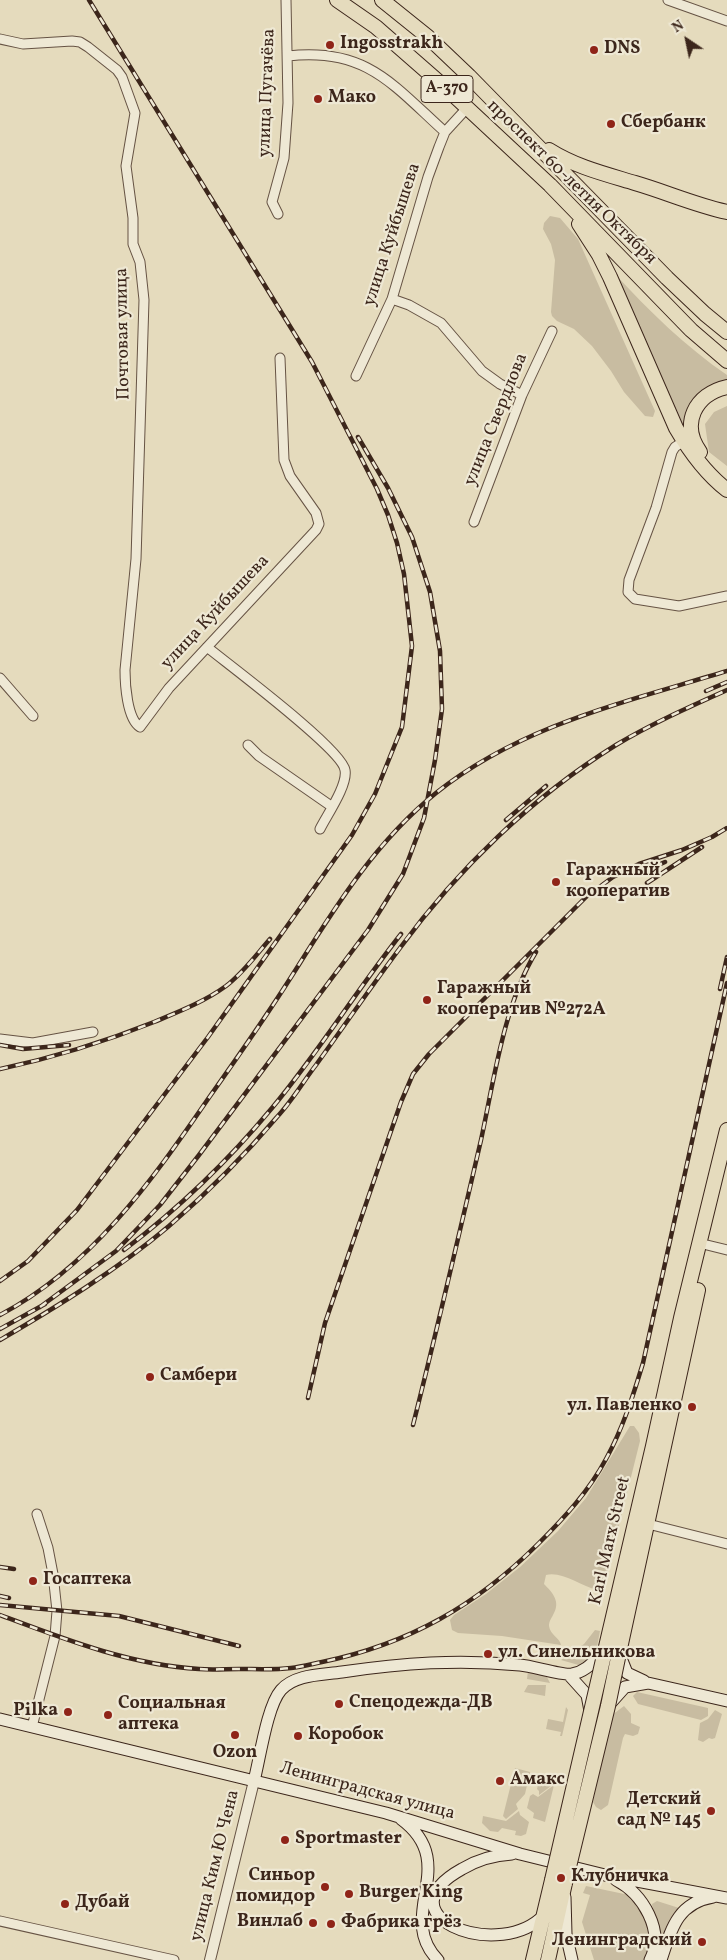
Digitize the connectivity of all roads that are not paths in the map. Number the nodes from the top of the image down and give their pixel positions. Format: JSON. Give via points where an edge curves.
{"nodes":[{"id":1,"x":286,"y":0,"type":"edge"},
{"id":2,"x":337,"y":0,"type":"edge"},
{"id":3,"x":668,"y":0,"type":"edge"},
{"id":4,"x":387,"y":2,"type":"edge"},
{"id":5,"x":727,"y":21,"type":"edge"},
{"id":6,"x":0,"y":39,"type":"edge"},
{"id":7,"x":288,"y":56,"type":"junction"},
{"id":8,"x":467,"y":108,"type":"junction"},
{"id":9,"x":445,"y":132,"type":"junction"},
{"id":10,"x":530,"y":137,"type":"junction"},
{"id":11,"x":550,"y":185,"type":"junction"},
{"id":12,"x":727,"y":212,"type":"edge"},
{"id":13,"x":278,"y":214,"type":"dead end"},
{"id":14,"x":392,"y":299,"type":"junction"},
{"id":15,"x":552,"y":331,"type":"dead end"},
{"id":16,"x":727,"y":332,"type":"edge"},
{"id":17,"x":280,"y":358,"type":"dead end"},
{"id":18,"x":727,"y":361,"type":"edge"},
{"id":19,"x":356,"y":376,"type":"dead end"},
{"id":20,"x":727,"y":387,"type":"edge"},
{"id":21,"x":522,"y":395,"type":"junction"},
{"id":22,"x":684,"y":441,"type":"junction"},
{"id":23,"x":727,"y":478,"type":"edge"},
{"id":24,"x":727,"y":490,"type":"edge"},
{"id":25,"x":474,"y":522,"type":"dead end"},
{"id":26,"x":727,"y":596,"type":"edge"},
{"id":27,"x":207,"y":647,"type":"junction"},
{"id":28,"x":0,"y":678,"type":"edge"},
{"id":29,"x":33,"y":716,"type":"dead end"},
{"id":30,"x":140,"y":727,"type":"joint"},
{"id":31,"x":248,"y":745,"type":"dead end"},
{"id":32,"x":331,"y":806,"type":"junction"},
{"id":33,"x":320,"y":829,"type":"dead end"},
{"id":34,"x":92,"y":1032,"type":"dead end"},
{"id":35,"x":0,"y":1039,"type":"edge"},
{"id":36,"x":727,"y":1130,"type":"edge"},
{"id":37,"x":727,"y":1160,"type":"edge"},
{"id":38,"x":707,"y":1244,"type":"junction"},
{"id":39,"x":727,"y":1250,"type":"edge"},
{"id":40,"x":37,"y":1514,"type":"dead end"},
{"id":41,"x":648,"y":1524,"type":"junction"},
{"id":42,"x":727,"y":1544,"type":"edge"},
{"id":43,"x":605,"y":1651,"type":"junction"},
{"id":44,"x":619,"y":1653,"type":"junction"},
{"id":45,"x":569,"y":1675,"type":"junction"},
{"id":46,"x":648,"y":1683,"type":"junction"},
{"id":47,"x":727,"y":1701,"type":"edge"},
{"id":48,"x":608,"y":1706,"type":"junction"},
{"id":49,"x":0,"y":1713,"type":"edge"},
{"id":50,"x":591,"y":1714,"type":"junction"},
{"id":51,"x":0,"y":1719,"type":"edge"},
{"id":52,"x":28,"y":1726,"type":"junction"},
{"id":53,"x":254,"y":1781,"type":"junction"},
{"id":54,"x":393,"y":1814,"type":"junction"},
{"id":55,"x":520,"y":1854,"type":"junction"},
{"id":56,"x":605,"y":1875,"type":"junction"},
{"id":57,"x":559,"y":1881,"type":"junction"},
{"id":58,"x":724,"y":1898,"type":"edge"},
{"id":59,"x":0,"y":1921,"type":"edge"},
{"id":60,"x":439,"y":1932,"type":"dead end"},
{"id":61,"x":523,"y":1943,"type":"dead end"},
{"id":62,"x":661,"y":1944,"type":"junction"},
{"id":63,"x":174,"y":1960,"type":"edge"},
{"id":64,"x":210,"y":1960,"type":"edge"},
{"id":65,"x":438,"y":1960,"type":"edge"},
{"id":66,"x":532,"y":1960,"type":"edge"},
{"id":67,"x":548,"y":1960,"type":"edge"},
{"id":68,"x":572,"y":1960,"type":"edge"},
{"id":69,"x":650,"y":1960,"type":"edge"},
{"id":70,"x":661,"y":1960,"type":"edge"}],
"edges":[{"from":1,"to":7,"type":"street","name":"улица Пугачёва"},
{"from":2,"to":8,"type":"main road","name":"проспект 60-летия Октября","number":"А-370","via":[[383,32]]},
{"from":3,"to":5,"type":"street"},
{"from":4,"to":10,"type":"main road","name":"проспект 60-летия Октября","number":"А-370","via":[[428,37]]},
{"from":6,"to":30,"type":"street","name":"Почтовая улица","via":[[23,44],[80,42],[117,70],[135,113],[126,166],[133,244],[140,262],[144,300],[136,558],[125,670],[129,708]]},
{"from":7,"to":9,"type":"street","via":[[324,55],[362,64],[394,86]]},
{"from":7,"to":13,"type":"street","name":"улица Пугачёва","via":[[284,158],[272,202]]},
{"from":8,"to":9,"type":"street","name":"улица Куйбышева"},
{"from":8,"to":11,"type":"main road","name":"проспект 60-летия Октября","number":"А-370"},
{"from":9,"to":14,"type":"street","name":"улица Куйбышева","via":[[428,177]]},
{"from":10,"to":12,"type":"main road","via":[[559,156],[595,172]]},
{"from":10,"to":16,"type":"main road","name":"проспект 60-летия Октября","number":"А-370","via":[[668,278]]},
{"from":11,"to":18,"type":"main road","name":"проспект 60-летия Октября","number":"А-370","via":[[691,330]]},
{"from":11,"to":22,"type":"main road","via":[[599,255]]},
{"from":14,"to":19,"type":"street","name":"улица Куйбышева"},
{"from":14,"to":21,"type":"street","via":[[441,323],[482,370]]},
{"from":15,"to":21,"type":"street","name":"улица Свердлова"},
{"from":17,"to":27,"type":"street","name":"улица Куйбышева","via":[[284,460],[290,476],[316,512],[319,524]]},
{"from":20,"to":23,"type":"main road","via":[[708,395],[698,404],[691,416],[690,432],[705,458]]},
{"from":21,"to":25,"type":"street","name":"улица Свердлова"},
{"from":22,"to":24,"type":"main road","via":[[699,464]]},
{"from":22,"to":26,"type":"street","via":[[672,452],[656,508],[629,580],[628,592],[635,599],[679,606]]},
{"from":27,"to":30,"type":"street","name":"улица Куйбышева","via":[[169,688]]},
{"from":27,"to":32,"type":"street","via":[[278,703],[343,763],[346,775]]},
{"from":28,"to":29,"type":"street"},
{"from":31,"to":32,"type":"street"},
{"from":32,"to":33,"type":"street"},
{"from":34,"to":35,"type":"street","via":[[32,1043]]},
{"from":36,"to":43,"type":"main road","name":"Karl Marx Street"},
{"from":37,"to":38,"type":"main road"},
{"from":38,"to":39,"type":"street"},
{"from":38,"to":41,"type":"main road"},
{"from":40,"to":52,"type":"street","via":[[48,1548],[57,1611],[55,1636]]},
{"from":41,"to":42,"type":"street"},
{"from":41,"to":44,"type":"main road"},
{"from":43,"to":45,"type":"main road","via":[[583,1671]]},
{"from":43,"to":50,"type":"main road","name":"Karl Marx Street","bridge":true},
{"from":44,"to":46,"type":"main road","via":[[627,1673]]},
{"from":44,"to":48,"type":"main road","bridge":true},
{"from":45,"to":50,"type":"main road","via":[[587,1695]]},
{"from":45,"to":53,"type":"main road","via":[[520,1665],[445,1661],[400,1664],[300,1679],[286,1686],[275,1698]]},
{"from":46,"to":47,"type":"main road"},
{"from":46,"to":48,"type":"main road","via":[[626,1687]]},
{"from":48,"to":57,"type":"main road","bridge":true},
{"from":49,"to":52,"type":"street","name":"Ленинградская улица"},
{"from":50,"to":57,"type":"main road","name":"Karl Marx Street","bridge":true},
{"from":51,"to":52,"type":"main road"},
{"from":52,"to":53,"type":"main road","name":"Ленинградская улица"},
{"from":53,"to":54,"type":"main road","name":"Ленинградская улица"},
{"from":53,"to":64,"type":"street","name":"улица Ким Ю Чена"},
{"from":54,"to":55,"type":"main road","name":"Ленинградская улица"},
{"from":54,"to":65,"type":"main road","via":[[408,1824],[424,1846],[429,1865],[422,1932],[429,1950]]},
{"from":55,"to":56,"type":"main road","name":"Ленинградская улица"},
{"from":55,"to":60,"type":"main road","via":[[497,1856],[468,1866],[446,1880],[436,1897],[434,1916]]},
{"from":56,"to":58,"type":"main road","name":"Ленинградская улица"},
{"from":56,"to":62,"type":"main road","via":[[626,1886],[641,1902]]},
{"from":57,"to":61,"type":"main road","via":[[532,1933]]},
{"from":57,"to":66,"type":"main road","name":"Karl Marx Street"},
{"from":57,"to":67,"type":"main road","name":"Karl Marx Street"},
{"from":57,"to":68,"type":"main road"},
{"from":58,"to":62,"type":"main road","via":[[710,1897],[682,1913]]},
{"from":59,"to":63,"type":"street"},
{"from":62,"to":69,"type":"main road"},
{"from":62,"to":70,"type":"main road"}]}
